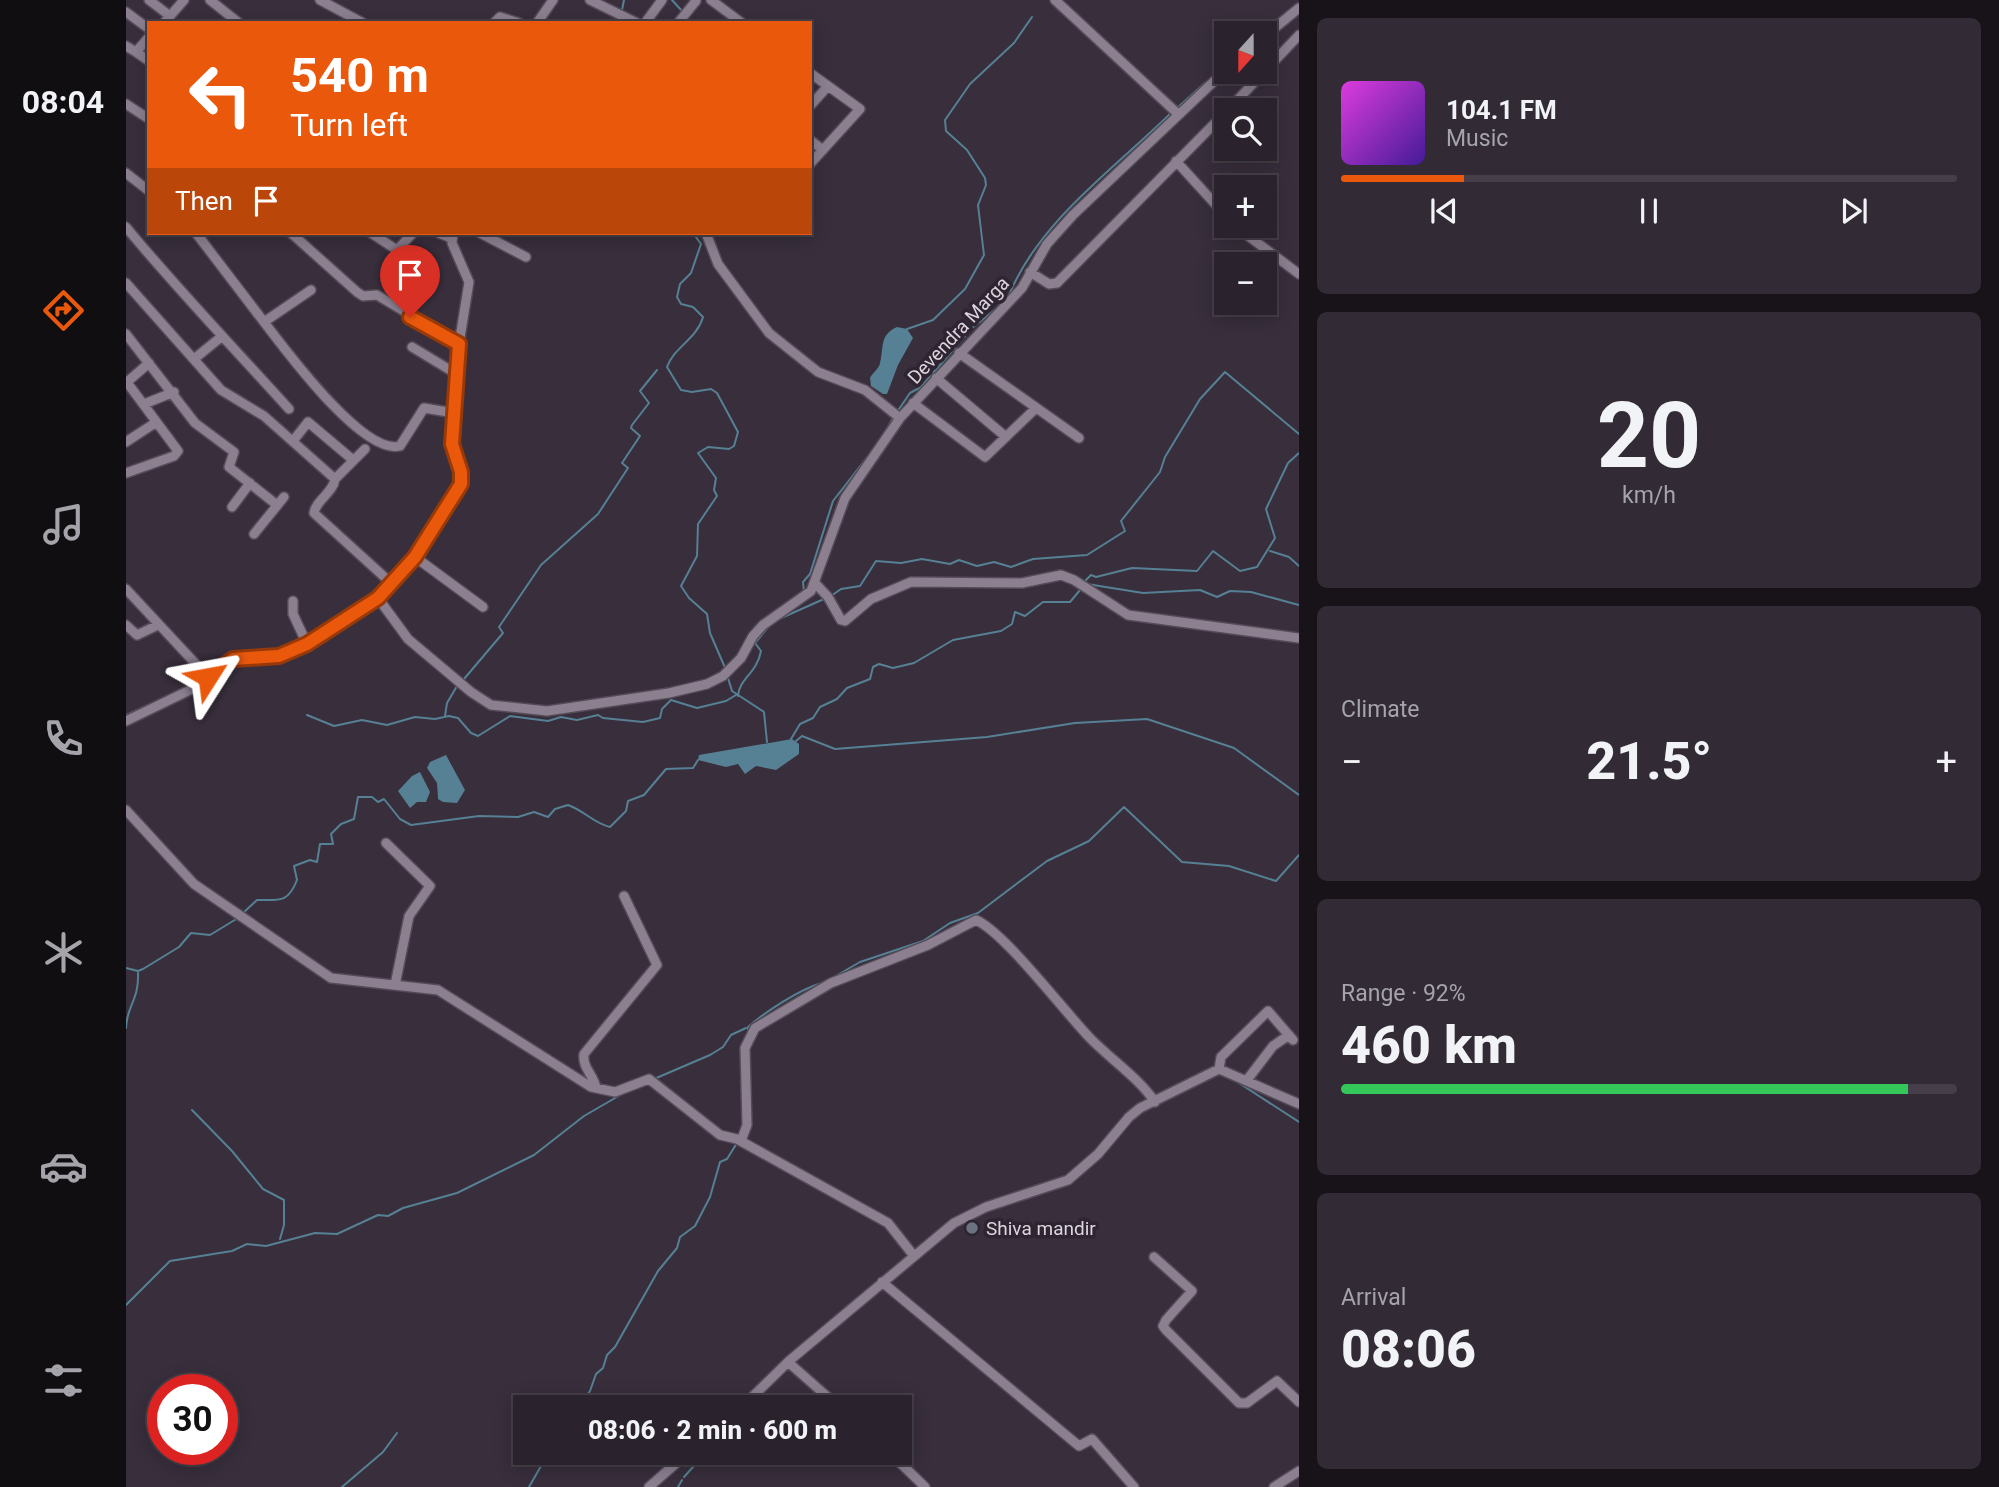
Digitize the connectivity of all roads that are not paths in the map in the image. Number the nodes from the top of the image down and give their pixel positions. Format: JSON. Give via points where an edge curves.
{"nodes":[{"id":1,"x":149,"y":0,"type":"edge"},
{"id":2,"x":184,"y":0,"type":"edge"},
{"id":3,"x":210,"y":0,"type":"edge"},
{"id":4,"x":320,"y":0,"type":"edge"},
{"id":5,"x":553,"y":0,"type":"edge"},
{"id":6,"x":590,"y":0,"type":"edge"},
{"id":7,"x":662,"y":0,"type":"edge"},
{"id":8,"x":697,"y":0,"type":"edge"},
{"id":9,"x":711,"y":0,"type":"edge"},
{"id":10,"x":1055,"y":0,"type":"edge"},
{"id":11,"x":1299,"y":8,"type":"edge"},
{"id":12,"x":126,"y":12,"type":"edge"},
{"id":13,"x":167,"y":20,"type":"edge"},
{"id":14,"x":236,"y":21,"type":"edge"},
{"id":15,"x":358,"y":21,"type":"edge"},
{"id":16,"x":496,"y":21,"type":"edge"},
{"id":17,"x":513,"y":21,"type":"edge"},
{"id":18,"x":538,"y":21,"type":"edge"},
{"id":19,"x":633,"y":21,"type":"edge"},
{"id":20,"x":646,"y":21,"type":"edge"},
{"id":21,"x":680,"y":21,"type":"edge"},
{"id":22,"x":739,"y":21,"type":"edge"},
{"id":23,"x":1278,"y":25,"type":"edge"},
{"id":24,"x":147,"y":28,"type":"edge"},
{"id":25,"x":1299,"y":35,"type":"edge"},
{"id":26,"x":147,"y":39,"type":"edge"},
{"id":27,"x":126,"y":46,"type":"edge"},
{"id":28,"x":136,"y":52,"type":"junction"},
{"id":29,"x":1278,"y":57,"type":"edge"},
{"id":30,"x":147,"y":60,"type":"edge"},
{"id":31,"x":812,"y":74,"type":"edge"},
{"id":32,"x":1214,"y":80,"type":"edge"},
{"id":33,"x":1253,"y":84,"type":"edge"},
{"id":34,"x":828,"y":86,"type":"junction"},
{"id":35,"x":1239,"y":98,"type":"edge"},
{"id":36,"x":126,"y":104,"type":"edge"},
{"id":37,"x":812,"y":104,"type":"edge"},
{"id":38,"x":1177,"y":113,"type":"junction"},
{"id":39,"x":147,"y":118,"type":"edge"},
{"id":40,"x":1214,"y":124,"type":"edge"},
{"id":41,"x":812,"y":142,"type":"edge"},
{"id":42,"x":823,"y":150,"type":"junction"},
{"id":43,"x":1175,"y":161,"type":"junction"},
{"id":44,"x":812,"y":162,"type":"edge"},
{"id":45,"x":126,"y":173,"type":"edge"},
{"id":46,"x":147,"y":189,"type":"edge"},
{"id":47,"x":1214,"y":203,"type":"edge"},
{"id":48,"x":126,"y":227,"type":"edge"},
{"id":49,"x":198,"y":235,"type":"edge"},
{"id":50,"x":293,"y":235,"type":"edge"},
{"id":51,"x":374,"y":235,"type":"edge"},
{"id":52,"x":411,"y":235,"type":"edge"},
{"id":53,"x":484,"y":235,"type":"edge"},
{"id":54,"x":706,"y":235,"type":"edge"},
{"id":55,"x":452,"y":236,"type":"edge"},
{"id":56,"x":1251,"y":238,"type":"edge"},
{"id":57,"x":526,"y":257,"type":"dead end"},
{"id":58,"x":1030,"y":272,"type":"junction"},
{"id":59,"x":1299,"y":274,"type":"edge"},
{"id":60,"x":126,"y":283,"type":"edge"},
{"id":61,"x":311,"y":290,"type":"dead end"},
{"id":62,"x":264,"y":322,"type":"junction"},
{"id":63,"x":127,"y":336,"type":"edge"},
{"id":64,"x":221,"y":337,"type":"junction"},
{"id":65,"x":459,"y":344,"type":"junction"},
{"id":66,"x":412,"y":347,"type":"dead end"},
{"id":67,"x":959,"y":353,"type":"junction"},
{"id":68,"x":194,"y":359,"type":"junction"},
{"id":69,"x":149,"y":363,"type":"junction"},
{"id":70,"x":457,"y":370,"type":"junction"},
{"id":71,"x":936,"y":378,"type":"junction"},
{"id":72,"x":127,"y":381,"type":"edge"},
{"id":73,"x":174,"y":392,"type":"junction"},
{"id":74,"x":913,"y":403,"type":"junction"},
{"id":75,"x":144,"y":404,"type":"junction"},
{"id":76,"x":1036,"y":408,"type":"junction"},
{"id":77,"x":289,"y":409,"type":"dead end"},
{"id":78,"x":454,"y":413,"type":"junction"},
{"id":79,"x":900,"y":418,"type":"junction"},
{"id":80,"x":155,"y":422,"type":"junction"},
{"id":81,"x":1006,"y":437,"type":"junction"},
{"id":82,"x":1079,"y":438,"type":"dead end"},
{"id":83,"x":127,"y":440,"type":"edge"},
{"id":84,"x":293,"y":441,"type":"junction"},
{"id":85,"x":365,"y":449,"type":"dead end"},
{"id":86,"x":353,"y":460,"type":"junction"},
{"id":87,"x":126,"y":473,"type":"edge"},
{"id":88,"x":335,"y":480,"type":"junction"},
{"id":89,"x":250,"y":483,"type":"junction"},
{"id":90,"x":284,"y":497,"type":"dead end"},
{"id":91,"x":277,"y":505,"type":"junction"},
{"id":92,"x":232,"y":507,"type":"dead end"},
{"id":93,"x":254,"y":534,"type":"dead end"},
{"id":94,"x":415,"y":557,"type":"junction"},
{"id":95,"x":391,"y":583,"type":"junction"},
{"id":96,"x":816,"y":584,"type":"junction"},
{"id":97,"x":126,"y":589,"type":"edge"},
{"id":98,"x":378,"y":598,"type":"junction"},
{"id":99,"x":293,"y":601,"type":"dead end"},
{"id":100,"x":483,"y":607,"type":"dead end"},
{"id":101,"x":126,"y":625,"type":"edge"},
{"id":102,"x":158,"y":625,"type":"junction"},
{"id":103,"x":1299,"y":638,"type":"edge"},
{"id":104,"x":307,"y":644,"type":"junction"},
{"id":105,"x":208,"y":677,"type":"junction"},
{"id":106,"x":126,"y":720,"type":"edge"},
{"id":107,"x":126,"y":810,"type":"edge"},
{"id":108,"x":386,"y":843,"type":"dead end"},
{"id":109,"x":624,"y":896,"type":"dead end"},
{"id":110,"x":395,"y":985,"type":"junction"},
{"id":111,"x":1219,"y":1069,"type":"junction"},
{"id":112,"x":1247,"y":1080,"type":"junction"},
{"id":113,"x":596,"y":1088,"type":"junction"},
{"id":114,"x":1156,"y":1102,"type":"junction"},
{"id":115,"x":1299,"y":1104,"type":"edge"},
{"id":116,"x":741,"y":1141,"type":"junction"},
{"id":117,"x":914,"y":1256,"type":"junction"},
{"id":118,"x":1154,"y":1257,"type":"dead end"},
{"id":119,"x":883,"y":1282,"type":"junction"},
{"id":120,"x":788,"y":1363,"type":"junction"},
{"id":121,"x":755,"y":1395,"type":"edge"},
{"id":122,"x":825,"y":1395,"type":"edge"},
{"id":123,"x":1299,"y":1402,"type":"edge"},
{"id":124,"x":674,"y":1465,"type":"edge"},
{"id":125,"x":902,"y":1465,"type":"edge"},
{"id":126,"x":1299,"y":1471,"type":"edge"},
{"id":127,"x":649,"y":1487,"type":"edge"},
{"id":128,"x":925,"y":1487,"type":"edge"},
{"id":129,"x":1134,"y":1487,"type":"edge"},
{"id":130,"x":1274,"y":1487,"type":"edge"}],
"edges":[{"from":1,"to":13,"type":"street"},
{"from":2,"to":13,"type":"street"},
{"from":3,"to":14,"type":"street"},
{"from":4,"to":15,"type":"street"},
{"from":5,"to":18,"type":"street"},
{"from":6,"to":19,"type":"street"},
{"from":7,"to":20,"type":"street"},
{"from":8,"to":21,"type":"street"},
{"from":9,"to":22,"type":"street"},
{"from":10,"to":38,"type":"street"},
{"from":11,"to":23,"type":"street"},
{"from":12,"to":24,"type":"street"},
{"from":16,"to":17,"type":"street","via":[[500,17]]},
{"from":25,"to":29,"type":"street"},
{"from":26,"to":28,"type":"street"},
{"from":27,"to":28,"type":"street"},
{"from":28,"to":30,"type":"street"},
{"from":31,"to":34,"type":"street"},
{"from":32,"to":38,"type":"street","name":"Devendra Marga"},
{"from":33,"to":35,"type":"street"},
{"from":34,"to":37,"type":"street"},
{"from":34,"to":42,"type":"street","via":[[860,109]]},
{"from":36,"to":39,"type":"street"},
{"from":38,"to":58,"type":"street","name":"Devendra Marga","via":[[1073,215]]},
{"from":40,"to":43,"type":"street"},
{"from":41,"to":42,"type":"street"},
{"from":42,"to":44,"type":"street"},
{"from":43,"to":47,"type":"street"},
{"from":43,"to":58,"type":"street","via":[[1056,283],[1049,284]]},
{"from":45,"to":46,"type":"street"},
{"from":48,"to":64,"type":"street"},
{"from":49,"to":62,"type":"street"},
{"from":50,"to":65,"type":"street","via":[[363,296],[377,295]]},
{"from":51,"to":52,"type":"street","via":[[397,250]]},
{"from":53,"to":57,"type":"street"},
{"from":54,"to":79,"type":"street","via":[[718,264],[769,333],[818,372],[859,386]]},
{"from":55,"to":65,"type":"street","via":[[469,282]]},
{"from":56,"to":59,"type":"street"},
{"from":58,"to":67,"type":"street","name":"Devendra Marga","via":[[1022,288]]},
{"from":60,"to":68,"type":"street"},
{"from":61,"to":62,"type":"street"},
{"from":62,"to":78,"type":"street","via":[[322,396],[390,447],[400,446],[424,408]]},
{"from":63,"to":69,"type":"street"},
{"from":64,"to":68,"type":"street"},
{"from":64,"to":77,"type":"street"},
{"from":65,"to":70,"type":"street"},
{"from":66,"to":70,"type":"street"},
{"from":67,"to":71,"type":"street","name":"Devendra Marga"},
{"from":67,"to":76,"type":"street"},
{"from":68,"to":84,"type":"street","via":[[221,390],[264,416]]},
{"from":69,"to":72,"type":"street"},
{"from":69,"to":73,"type":"street"},
{"from":70,"to":78,"type":"street"},
{"from":71,"to":74,"type":"street","name":"Devendra Marga"},
{"from":71,"to":81,"type":"street"},
{"from":72,"to":75,"type":"street"},
{"from":73,"to":75,"type":"street"},
{"from":73,"to":89,"type":"street","via":[[195,423],[234,452],[229,467]]},
{"from":74,"to":79,"type":"street","name":"Devendra Marga"},
{"from":74,"to":81,"type":"street","via":[[983,457]]},
{"from":75,"to":80,"type":"street"},
{"from":76,"to":81,"type":"street"},
{"from":76,"to":82,"type":"street"},
{"from":78,"to":94,"type":"street","via":[[452,449],[461,484]]},
{"from":79,"to":96,"type":"street","name":"Devendra Marga","via":[[845,498]]},
{"from":80,"to":83,"type":"street"},
{"from":80,"to":87,"type":"street","via":[[178,449],[176,455]]},
{"from":84,"to":86,"type":"street","via":[[308,422]]},
{"from":84,"to":88,"type":"street"},
{"from":85,"to":86,"type":"street"},
{"from":86,"to":88,"type":"street"},
{"from":88,"to":95,"type":"street","via":[[314,513]]},
{"from":89,"to":91,"type":"street"},
{"from":89,"to":92,"type":"street"},
{"from":90,"to":91,"type":"street"},
{"from":91,"to":93,"type":"street"},
{"from":94,"to":95,"type":"street"},
{"from":94,"to":100,"type":"street"},
{"from":95,"to":98,"type":"street"},
{"from":96,"to":98,"type":"street","via":[[763,625],[731,671],[707,684],[538,711],[486,703],[408,639]]},
{"from":96,"to":103,"type":"street","via":[[845,621],[871,599],[911,582],[1023,583],[1061,575],[1128,615]]},
{"from":97,"to":102,"type":"street"},
{"from":98,"to":104,"type":"street"},
{"from":99,"to":104,"type":"street","via":[[293,614]]},
{"from":101,"to":102,"type":"street","via":[[137,635]]},
{"from":102,"to":105,"type":"street"},
{"from":104,"to":105,"type":"street","via":[[279,656],[233,659]]},
{"from":105,"to":106,"type":"street"},
{"from":107,"to":110,"type":"street","via":[[194,884],[331,978]]},
{"from":108,"to":110,"type":"street","via":[[430,886],[409,916]]},
{"from":109,"to":113,"type":"street","via":[[657,965],[584,1055]]},
{"from":110,"to":113,"type":"street","via":[[438,990],[579,1082]]},
{"from":111,"to":112,"type":"street"},
{"from":111,"to":112,"type":"street","via":[[1221,1057],[1268,1011],[1291,1037],[1273,1046]]},
{"from":111,"to":114,"type":"street"},
{"from":112,"to":115,"type":"street"},
{"from":113,"to":116,"type":"street","via":[[615,1092],[649,1079],[720,1135]]},
{"from":114,"to":116,"type":"street","via":[[975,920],[928,945],[831,983],[755,1028],[745,1048],[747,1125]]},
{"from":114,"to":117,"type":"street","via":[[1129,1117],[1068,1180],[970,1214]]},
{"from":116,"to":117,"type":"street","via":[[888,1223]]},
{"from":117,"to":119,"type":"street"},
{"from":118,"to":123,"type":"street","via":[[1192,1291],[1166,1320],[1166,1330],[1240,1403],[1277,1381]]},
{"from":119,"to":120,"type":"street"},
{"from":119,"to":129,"type":"street","via":[[1079,1446],[1092,1439]]},
{"from":120,"to":121,"type":"street"},
{"from":120,"to":122,"type":"street"},
{"from":124,"to":127,"type":"street"},
{"from":125,"to":128,"type":"street"},
{"from":126,"to":130,"type":"street"}]}
